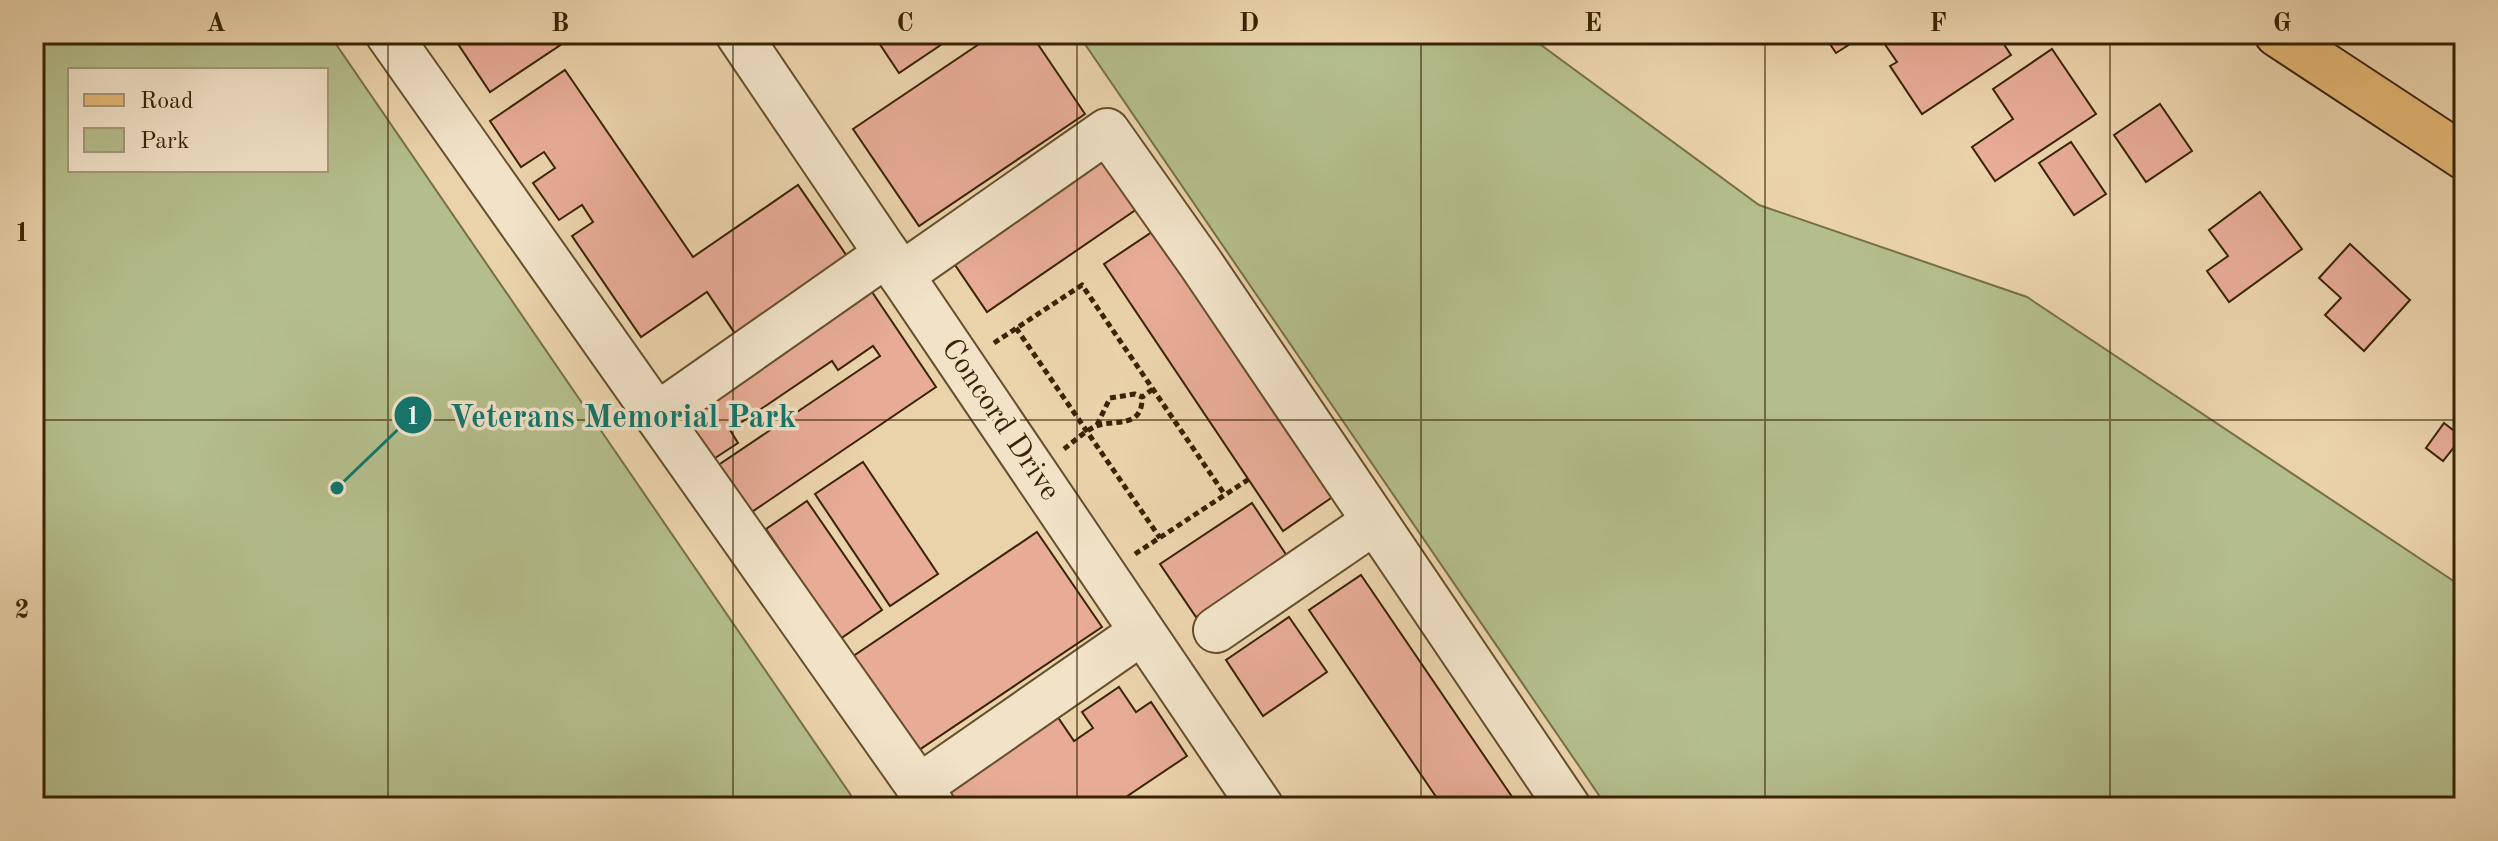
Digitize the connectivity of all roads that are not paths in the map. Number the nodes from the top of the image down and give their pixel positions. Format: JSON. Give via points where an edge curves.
{"nodes":[{"id":1,"x":388,"y":34,"type":"edge"},
{"id":2,"x":738,"y":34,"type":"edge"},
{"id":3,"x":2277,"y":34,"type":"edge"},
{"id":4,"x":2464,"y":157,"type":"edge"},
{"id":5,"x":894,"y":264,"type":"junction"},
{"id":6,"x":657,"y":415,"type":"junction"},
{"id":7,"x":1374,"y":522,"type":"junction"},
{"id":8,"x":1216,"y":630,"type":"dead end"},
{"id":9,"x":1142,"y":632,"type":"junction"},
{"id":10,"x":926,"y":797,"type":"edge"},
{"id":11,"x":1261,"y":807,"type":"edge"},
{"id":12,"x":1568,"y":807,"type":"edge"}],
"edges":[{"from":1,"to":6,"type":"street"},
{"from":2,"to":5,"type":"street","name":"Concord Drive"},
{"from":3,"to":4,"type":"main road"},
{"from":5,"to":6,"type":"street"},
{"from":5,"to":7,"type":"street","via":[[1107,131]]},
{"from":5,"to":9,"type":"street","name":"Concord Drive"},
{"from":6,"to":10,"type":"street"},
{"from":7,"to":8,"type":"street"},
{"from":7,"to":12,"type":"street"},
{"from":9,"to":10,"type":"street"},
{"from":9,"to":11,"type":"street","name":"Concord Drive"}]}
